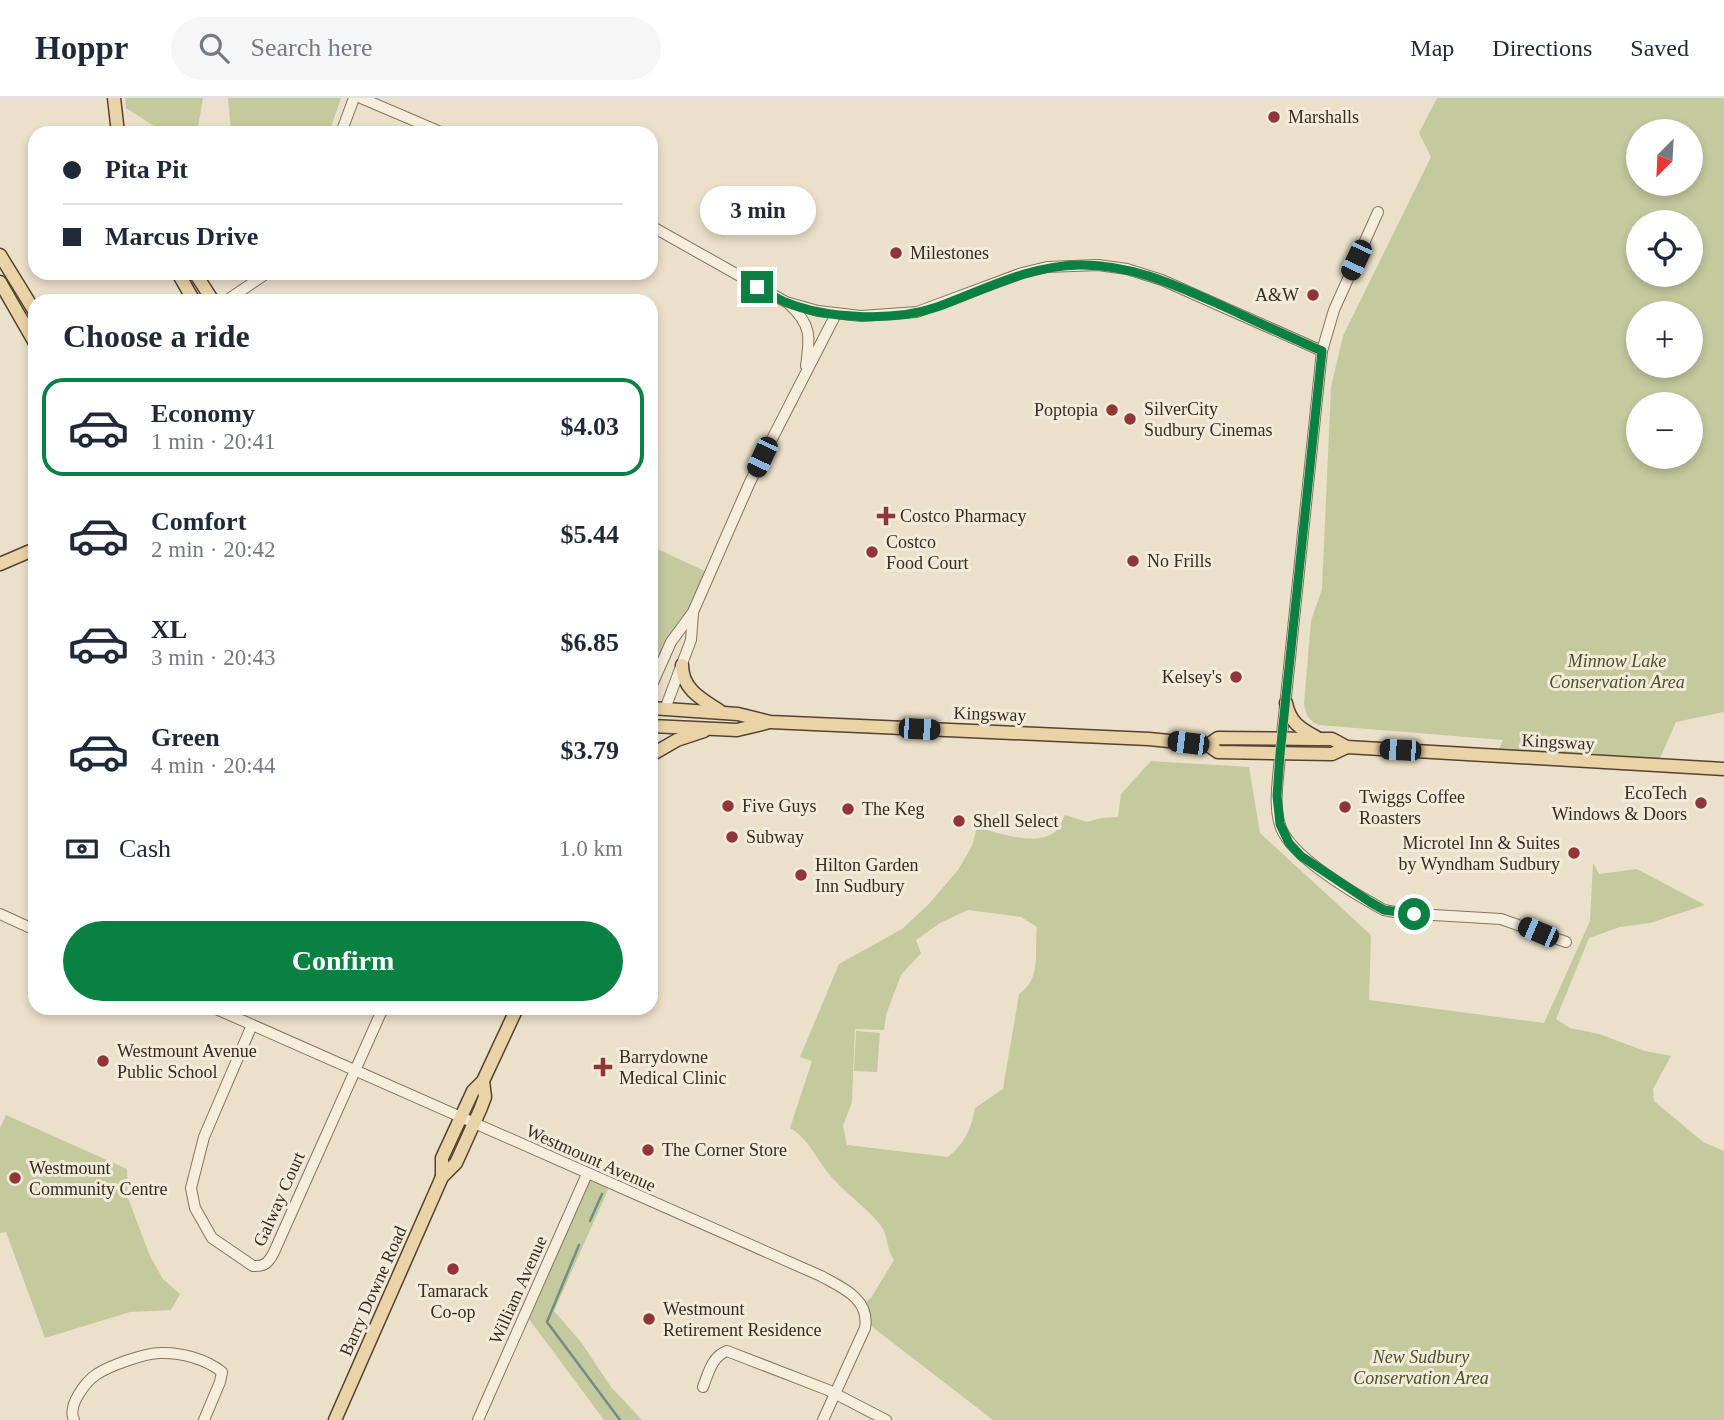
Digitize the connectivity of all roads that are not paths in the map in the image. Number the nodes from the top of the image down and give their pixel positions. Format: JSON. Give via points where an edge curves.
{"nodes":[{"id":1,"x":114,"y":98,"type":"edge"},
{"id":2,"x":354,"y":98,"type":"edge"},
{"id":3,"x":361,"y":98,"type":"edge"},
{"id":4,"x":117,"y":126,"type":"edge"},
{"id":5,"x":344,"y":126,"type":"edge"},
{"id":6,"x":427,"y":126,"type":"edge"},
{"id":7,"x":1378,"y":212,"type":"dead end"},
{"id":8,"x":658,"y":230,"type":"edge"},
{"id":9,"x":0,"y":255,"type":"edge"},
{"id":10,"x":257,"y":280,"type":"edge"},
{"id":11,"x":0,"y":282,"type":"edge"},
{"id":12,"x":236,"y":294,"type":"edge"},
{"id":13,"x":28,"y":301,"type":"edge"},
{"id":14,"x":786,"y":302,"type":"junction"},
{"id":15,"x":836,"y":314,"type":"junction"},
{"id":16,"x":28,"y":331,"type":"edge"},
{"id":17,"x":1322,"y":351,"type":"junction"},
{"id":18,"x":805,"y":373,"type":"junction"},
{"id":19,"x":28,"y":547,"type":"edge"},
{"id":20,"x":28,"y":552,"type":"edge"},
{"id":21,"x":15,"y":557,"type":"junction"},
{"id":22,"x":0,"y":564,"type":"edge"},
{"id":23,"x":693,"y":612,"type":"junction"},
{"id":24,"x":682,"y":665,"type":"junction"},
{"id":25,"x":658,"y":671,"type":"edge"},
{"id":26,"x":1286,"y":703,"type":"junction"},
{"id":27,"x":658,"y":708,"type":"edge"},
{"id":28,"x":665,"y":709,"type":"junction"},
{"id":29,"x":723,"y":713,"type":"junction"},
{"id":30,"x":658,"y":721,"type":"edge"},
{"id":31,"x":770,"y":722,"type":"junction"},
{"id":32,"x":658,"y":729,"type":"edge"},
{"id":33,"x":711,"y":729,"type":"junction"},
{"id":34,"x":1281,"y":739,"type":"junction"},
{"id":35,"x":1319,"y":739,"type":"junction"},
{"id":36,"x":1208,"y":745,"type":"junction"},
{"id":37,"x":1347,"y":747,"type":"junction"},
{"id":38,"x":658,"y":751,"type":"edge"},
{"id":39,"x":1280,"y":754,"type":"junction"},
{"id":40,"x":1724,"y":769,"type":"edge"},
{"id":41,"x":0,"y":915,"type":"edge"},
{"id":42,"x":28,"y":927,"type":"edge"},
{"id":43,"x":1566,"y":942,"type":"dead end"},
{"id":44,"x":230,"y":1015,"type":"edge"},
{"id":45,"x":380,"y":1015,"type":"edge"},
{"id":46,"x":514,"y":1015,"type":"edge"},
{"id":47,"x":252,"y":1025,"type":"junction"},
{"id":48,"x":354,"y":1070,"type":"junction"},
{"id":49,"x":483,"y":1082,"type":"junction"},
{"id":50,"x":461,"y":1118,"type":"junction"},
{"id":51,"x":474,"y":1123,"type":"junction"},
{"id":52,"x":587,"y":1174,"type":"junction"},
{"id":53,"x":442,"y":1177,"type":"junction"},
{"id":54,"x":703,"y":1387,"type":"dead end"},
{"id":55,"x":835,"y":1393,"type":"junction"},
{"id":56,"x":74,"y":1420,"type":"edge"},
{"id":57,"x":204,"y":1420,"type":"edge"},
{"id":58,"x":335,"y":1420,"type":"edge"},
{"id":59,"x":478,"y":1420,"type":"edge"},
{"id":60,"x":823,"y":1420,"type":"edge"},
{"id":61,"x":886,"y":1420,"type":"edge"}],
"edges":[{"from":1,"to":4,"type":"main road"},
{"from":2,"to":5,"type":"street"},
{"from":3,"to":6,"type":"street"},
{"from":7,"to":17,"type":"street","via":[[1334,310]]},
{"from":8,"to":14,"type":"street"},
{"from":9,"to":13,"type":"main road"},
{"from":10,"to":12,"type":"street"},
{"from":11,"to":16,"type":"main road"},
{"from":14,"to":15,"type":"street"},
{"from":14,"to":18,"type":"street","via":[[801,316],[810,337]]},
{"from":15,"to":17,"type":"street","via":[[917,312],[1021,273],[1098,265],[1162,280]]},
{"from":15,"to":18,"type":"street"},
{"from":17,"to":26,"type":"street"},
{"from":18,"to":23,"type":"street","via":[[750,482]]},
{"from":19,"to":21,"type":"main road"},
{"from":20,"to":21,"type":"main road"},
{"from":21,"to":22,"type":"main road"},
{"from":23,"to":24,"type":"street","via":[[691,640]]},
{"from":23,"to":25,"type":"street","via":[[671,642]]},
{"from":24,"to":28,"type":"street"},
{"from":24,"to":29,"type":"main road","via":[[686,685]]},
{"from":26,"to":34,"type":"street"},
{"from":26,"to":35,"type":"main road","via":[[1293,722]]},
{"from":27,"to":28,"type":"main road","name":"Kingsway"},
{"from":28,"to":29,"type":"main road","name":"Kingsway"},
{"from":28,"to":30,"type":"main road"},
{"from":29,"to":31,"type":"main road","name":"Kingsway"},
{"from":31,"to":33,"type":"main road","name":"Kingsway","via":[[737,730]]},
{"from":31,"to":36,"type":"main road","name":"Kingsway"},
{"from":32,"to":33,"type":"main road","name":"Kingsway"},
{"from":33,"to":38,"type":"main road"},
{"from":34,"to":35,"type":"main road","name":"Kingsway"},
{"from":34,"to":36,"type":"main road","name":"Kingsway","via":[[1217,738]]},
{"from":34,"to":39,"type":"street"},
{"from":35,"to":37,"type":"main road","name":"Kingsway","via":[[1332,739]]},
{"from":36,"to":39,"type":"main road","name":"Kingsway","via":[[1218,752]]},
{"from":37,"to":39,"type":"main road","name":"Kingsway","via":[[1332,754]]},
{"from":37,"to":40,"type":"main road","name":"Kingsway"},
{"from":39,"to":43,"type":"street","via":[[1277,796],[1280,824],[1289,843],[1370,902],[1400,913],[1501,919]]},
{"from":41,"to":42,"type":"street"},
{"from":44,"to":47,"type":"street","name":"Westmount Avenue"},
{"from":45,"to":48,"type":"street"},
{"from":46,"to":49,"type":"main road","name":"Barry Downe Road"},
{"from":47,"to":48,"type":"street","name":"Westmount Avenue"},
{"from":47,"to":48,"type":"street","name":"Galway Court","via":[[204,1138],[191,1188],[195,1208],[212,1238],[253,1266],[268,1262],[274,1252]]},
{"from":48,"to":50,"type":"street","name":"Westmount Avenue"},
{"from":49,"to":50,"type":"main road","name":"Barry Downe Road","via":[[473,1091]]},
{"from":49,"to":51,"type":"main road","name":"Barry Downe Road","via":[[485,1097]]},
{"from":50,"to":51,"type":"street","name":"Westmount Avenue"},
{"from":50,"to":53,"type":"main road","name":"Barry Downe Road","via":[[442,1158]]},
{"from":51,"to":52,"type":"street","name":"Westmount Avenue"},
{"from":51,"to":53,"type":"main road","name":"Barry Downe Road","via":[[456,1163]]},
{"from":52,"to":55,"type":"street","name":"Westmount Avenue","via":[[821,1276],[855,1297],[865,1312],[865,1328]]},
{"from":52,"to":59,"type":"street","name":"William Avenue"},
{"from":53,"to":58,"type":"main road","name":"Barry Downe Road"},
{"from":54,"to":55,"type":"street","via":[[715,1359],[727,1351]]},
{"from":55,"to":60,"type":"street","name":"Westmount Avenue"},
{"from":55,"to":61,"type":"street"},
{"from":56,"to":57,"type":"street","via":[[72,1408],[98,1373],[161,1353],[183,1355],[222,1372]]}]}
